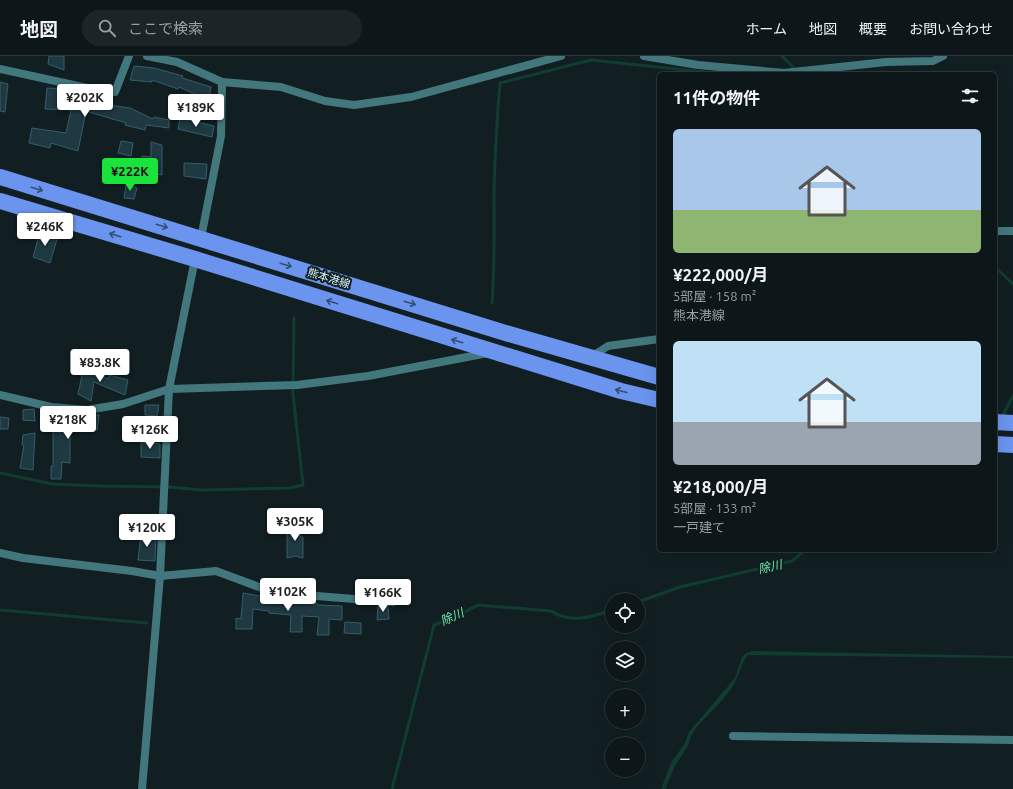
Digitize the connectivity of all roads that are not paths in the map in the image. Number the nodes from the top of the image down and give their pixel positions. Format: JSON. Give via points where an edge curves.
{"nodes":[{"id":1,"x":129,"y":56,"type":"edge"},
{"id":2,"x":147,"y":56,"type":"edge"},
{"id":3,"x":561,"y":56,"type":"edge"},
{"id":4,"x":644,"y":56,"type":"edge"},
{"id":5,"x":943,"y":56,"type":"edge"},
{"id":6,"x":0,"y":69,"type":"edge"},
{"id":7,"x":765,"y":72,"type":"edge"},
{"id":8,"x":801,"y":72,"type":"edge"},
{"id":9,"x":222,"y":82,"type":"junction"},
{"id":10,"x":0,"y":177,"type":"edge"},
{"id":11,"x":0,"y":200,"type":"edge"},
{"id":12,"x":997,"y":231,"type":"edge"},
{"id":13,"x":1013,"y":231,"type":"edge"},
{"id":14,"x":201,"y":238,"type":"junction"},
{"id":15,"x":195,"y":259,"type":"junction"},
{"id":16,"x":657,"y":339,"type":"edge"},
{"id":17,"x":492,"y":352,"type":"junction"},
{"id":18,"x":589,"y":358,"type":"junction"},
{"id":19,"x":657,"y":376,"type":"edge"},
{"id":20,"x":169,"y":389,"type":"junction"},
{"id":21,"x":0,"y":395,"type":"edge"},
{"id":22,"x":657,"y":400,"type":"edge"},
{"id":23,"x":997,"y":422,"type":"edge"},
{"id":24,"x":1013,"y":423,"type":"edge"},
{"id":25,"x":997,"y":444,"type":"edge"},
{"id":26,"x":1013,"y":445,"type":"edge"},
{"id":27,"x":0,"y":553,"type":"edge"},
{"id":28,"x":160,"y":576,"type":"junction"},
{"id":29,"x":394,"y":602,"type":"dead end"},
{"id":30,"x":733,"y":736,"type":"dead end"},
{"id":31,"x":1013,"y":740,"type":"edge"},
{"id":32,"x":142,"y":789,"type":"edge"}],
"edges":[{"from":1,"to":6,"type":"street","via":[[115,92]]},
{"from":2,"to":9,"type":"street","via":[[177,62]]},
{"from":3,"to":9,"type":"street","via":[[411,97],[354,105],[325,101],[281,87]]},
{"from":4,"to":7,"type":"street"},
{"from":5,"to":8,"type":"street","via":[[933,61],[886,62]]},
{"from":9,"to":14,"type":"street","via":[[221,136]]},
{"from":10,"to":14,"type":"main road","name":"熊本港線","one_way":true},
{"from":15,"to":11,"type":"main road","name":"熊本港線","one_way":true},
{"from":12,"to":13,"type":"street"},
{"from":14,"to":18,"type":"main road","name":"熊本港線","one_way":true},
{"from":17,"to":15,"type":"main road","name":"熊本港線","one_way":true},
{"from":15,"to":20,"type":"street"},
{"from":16,"to":18,"type":"street","via":[[608,346]]},
{"from":17,"to":20,"type":"street","via":[[368,376],[297,385]]},
{"from":22,"to":17,"type":"main road","name":"熊本港線","one_way":true},
{"from":18,"to":19,"type":"main road","name":"熊本港線"},
{"from":20,"to":21,"type":"street","via":[[123,404],[87,410],[51,407]]},
{"from":20,"to":28,"type":"street"},
{"from":23,"to":24,"type":"main road"},
{"from":25,"to":26,"type":"main road"},
{"from":27,"to":28,"type":"street"},
{"from":28,"to":29,"type":"street","via":[[216,571],[259,587],[291,594]]},
{"from":28,"to":32,"type":"street"},
{"from":30,"to":31,"type":"street"}]}
